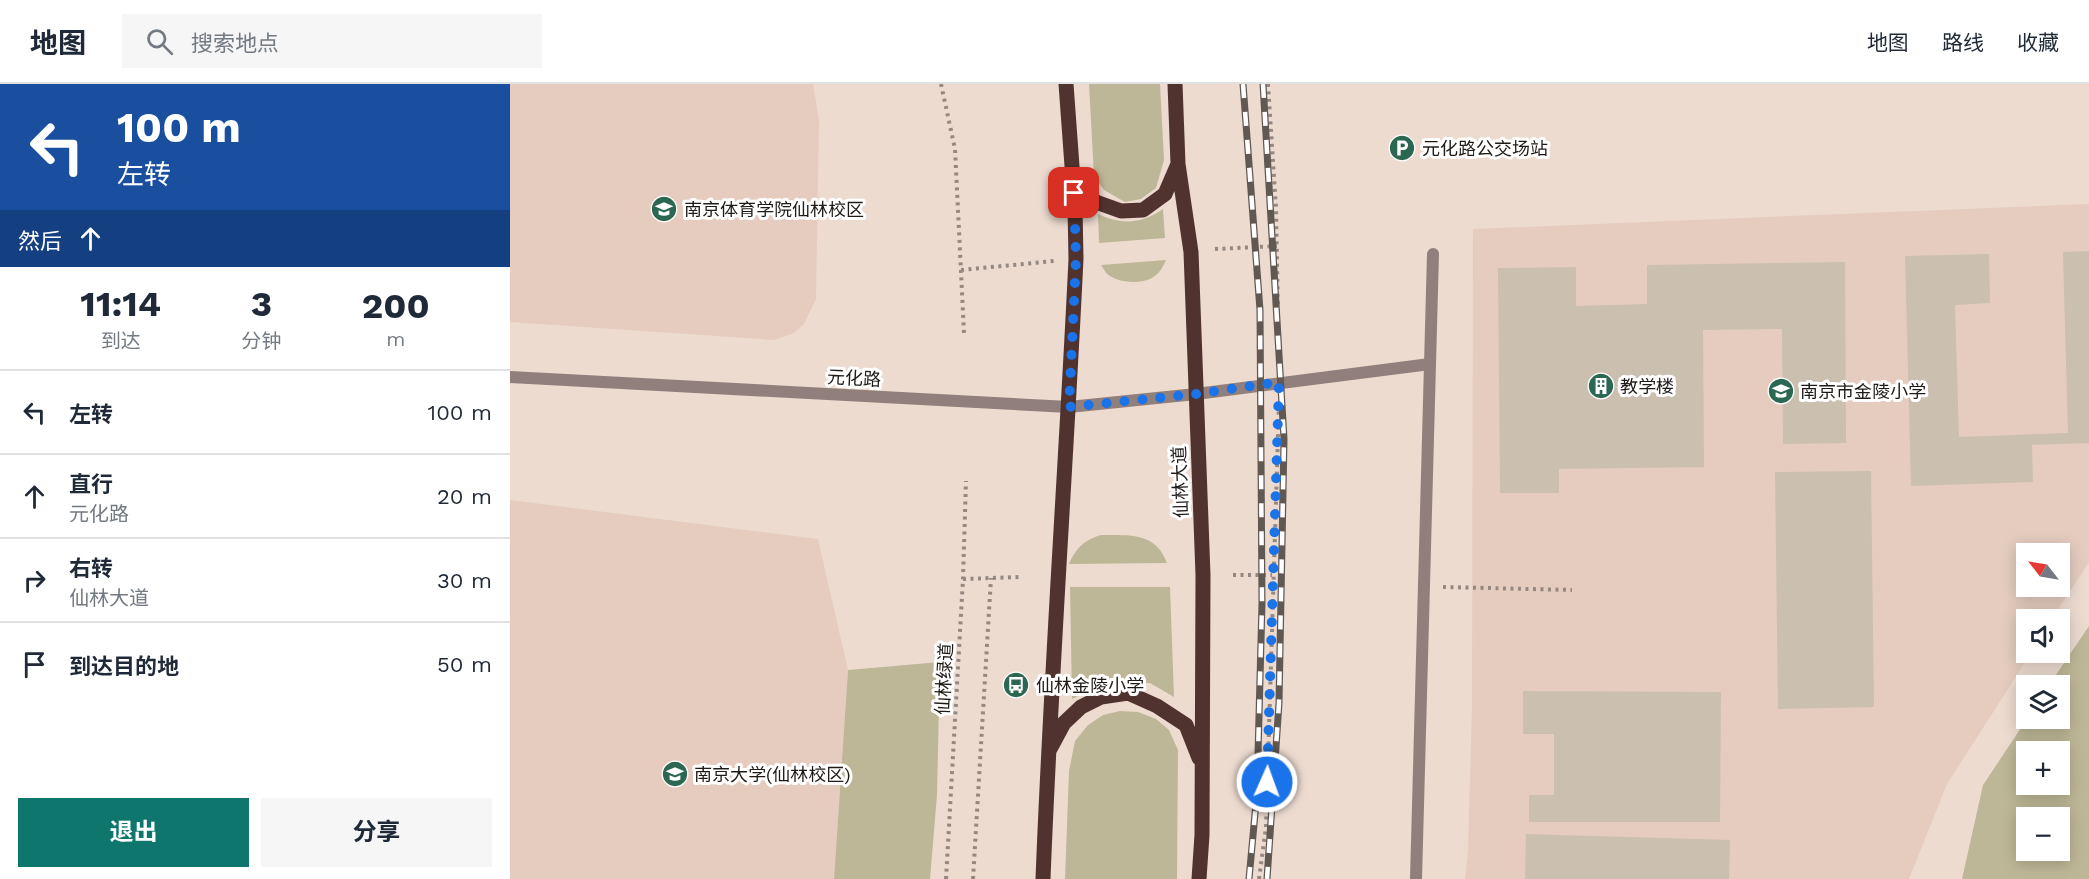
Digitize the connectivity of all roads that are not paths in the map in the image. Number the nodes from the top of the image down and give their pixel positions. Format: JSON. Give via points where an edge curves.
{"nodes":[{"id":1,"x":1066,"y":84,"type":"edge"},
{"id":2,"x":1175,"y":84,"type":"edge"},
{"id":3,"x":1178,"y":164,"type":"junction"},
{"id":4,"x":1073,"y":179,"type":"junction"},
{"id":5,"x":1433,"y":254,"type":"dead end"},
{"id":6,"x":1430,"y":364,"type":"junction"},
{"id":7,"x":510,"y":377,"type":"edge"},
{"id":8,"x":1196,"y":394,"type":"junction"},
{"id":9,"x":1069,"y":407,"type":"junction"},
{"id":10,"x":1048,"y":752,"type":"junction"},
{"id":11,"x":1202,"y":766,"type":"junction"},
{"id":12,"x":1043,"y":879,"type":"edge"},
{"id":13,"x":1199,"y":879,"type":"edge"},
{"id":14,"x":1416,"y":879,"type":"edge"}],
"edges":[{"from":1,"to":4,"type":"main road"},
{"from":2,"to":3,"type":"main road","name":"仙林大道"},
{"from":3,"to":4,"type":"main road","via":[[1165,194],[1143,210],[1121,211],[1096,202]]},
{"from":3,"to":8,"type":"main road","name":"仙林大道","via":[[1191,252]]},
{"from":4,"to":9,"type":"main road","via":[[1076,259]]},
{"from":5,"to":6,"type":"street"},
{"from":6,"to":8,"type":"street","name":"元化路"},
{"from":6,"to":14,"type":"street"},
{"from":7,"to":9,"type":"street","name":"元化路"},
{"from":8,"to":9,"type":"street","name":"元化路"},
{"from":8,"to":11,"type":"main road","name":"仙林大道","via":[[1203,575]]},
{"from":9,"to":10,"type":"main road"},
{"from":10,"to":11,"type":"main road","via":[[1064,723],[1081,708],[1101,697],[1128,693],[1186,725]]},
{"from":10,"to":12,"type":"main road"},
{"from":11,"to":13,"type":"main road","name":"仙林大道"}]}
